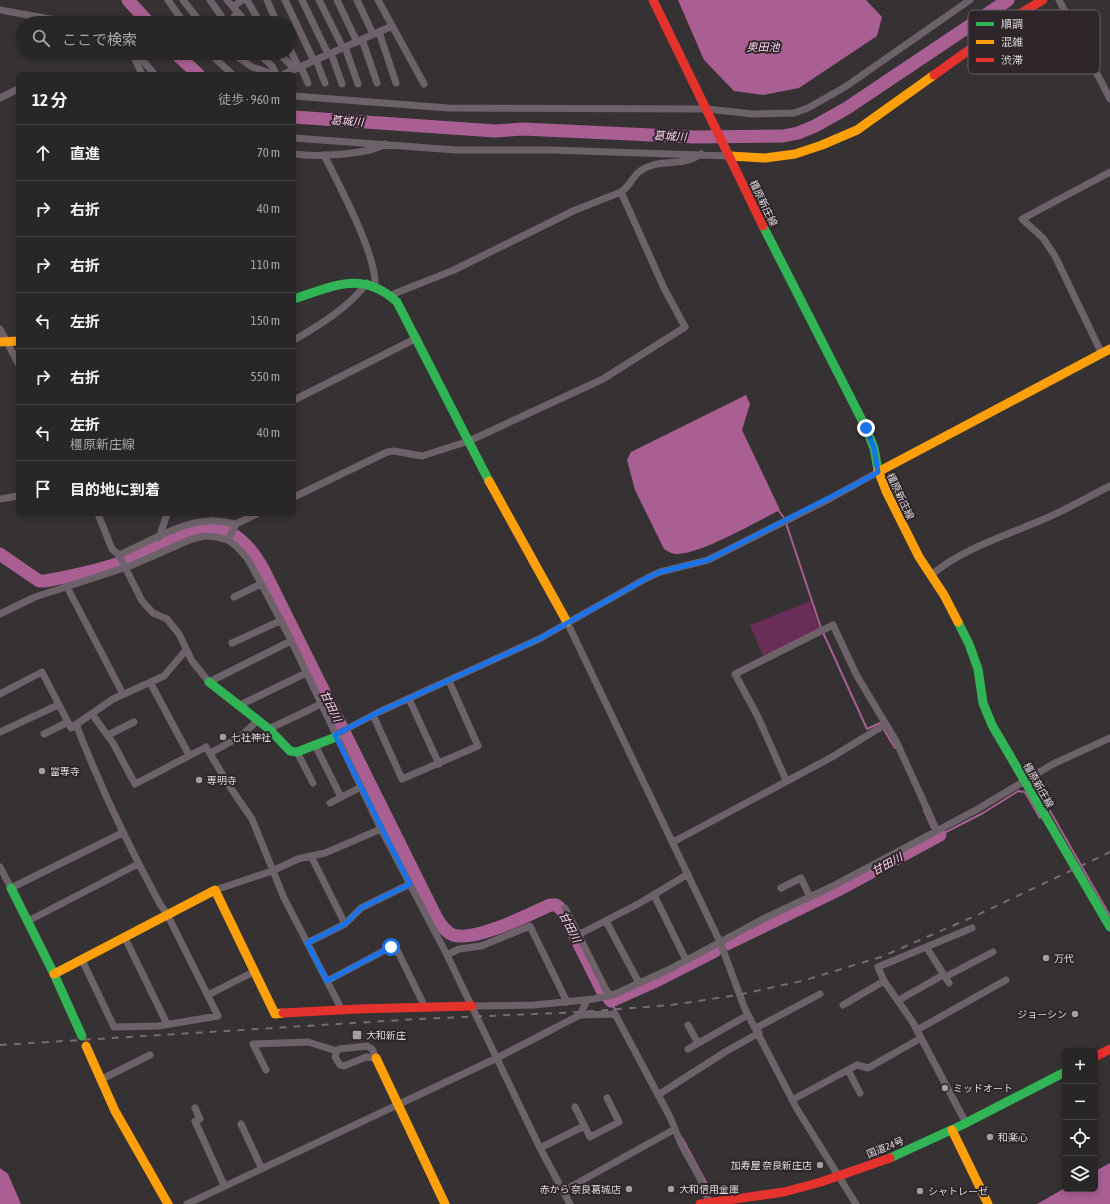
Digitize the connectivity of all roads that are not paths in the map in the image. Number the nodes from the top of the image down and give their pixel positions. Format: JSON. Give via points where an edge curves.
{"nodes":[{"id":1,"x":168,"y":0,"type":"edge"},
{"id":2,"x":183,"y":0,"type":"edge"},
{"id":3,"x":210,"y":0,"type":"edge"},
{"id":4,"x":227,"y":0,"type":"edge"},
{"id":5,"x":242,"y":0,"type":"edge"},
{"id":6,"x":248,"y":0,"type":"edge"},
{"id":7,"x":267,"y":0,"type":"edge"},
{"id":8,"x":285,"y":0,"type":"edge"},
{"id":9,"x":302,"y":0,"type":"edge"},
{"id":10,"x":319,"y":0,"type":"edge"},
{"id":11,"x":337,"y":0,"type":"edge"},
{"id":12,"x":357,"y":0,"type":"edge"},
{"id":13,"x":378,"y":0,"type":"edge"},
{"id":14,"x":653,"y":0,"type":"edge"},
{"id":15,"x":970,"y":0,"type":"edge"},
{"id":16,"x":1043,"y":0,"type":"edge"},
{"id":17,"x":1059,"y":0,"type":"edge"},
{"id":18,"x":0,"y":10,"type":"edge"},
{"id":19,"x":235,"y":10,"type":"junction"},
{"id":20,"x":1026,"y":10,"type":"edge"},
{"id":21,"x":1064,"y":10,"type":"edge"},
{"id":22,"x":33,"y":16,"type":"edge"},
{"id":23,"x":179,"y":16,"type":"edge"},
{"id":24,"x":195,"y":16,"type":"edge"},
{"id":25,"x":223,"y":16,"type":"edge"},
{"id":26,"x":232,"y":16,"type":"edge"},
{"id":27,"x":241,"y":16,"type":"edge"},
{"id":28,"x":256,"y":16,"type":"edge"},
{"id":29,"x":275,"y":16,"type":"edge"},
{"id":30,"x":293,"y":16,"type":"edge"},
{"id":31,"x":296,"y":22,"type":"edge"},
{"id":32,"x":392,"y":26,"type":"junction"},
{"id":33,"x":376,"y":33,"type":"junction"},
{"id":34,"x":360,"y":40,"type":"junction"},
{"id":35,"x":344,"y":48,"type":"junction"},
{"id":36,"x":968,"y":51,"type":"edge"},
{"id":37,"x":330,"y":54,"type":"junction"},
{"id":38,"x":135,"y":60,"type":"edge"},
{"id":39,"x":143,"y":60,"type":"edge"},
{"id":40,"x":217,"y":60,"type":"edge"},
{"id":41,"x":242,"y":60,"type":"edge"},
{"id":42,"x":266,"y":60,"type":"edge"},
{"id":43,"x":287,"y":60,"type":"edge"},
{"id":44,"x":295,"y":60,"type":"edge"},
{"id":45,"x":315,"y":61,"type":"junction"},
{"id":46,"x":298,"y":68,"type":"junction"},
{"id":47,"x":141,"y":72,"type":"edge"},
{"id":48,"x":152,"y":72,"type":"edge"},
{"id":49,"x":230,"y":72,"type":"edge"},
{"id":50,"x":266,"y":72,"type":"edge"},
{"id":51,"x":275,"y":72,"type":"edge"},
{"id":52,"x":289,"y":72,"type":"edge"},
{"id":53,"x":1097,"y":74,"type":"edge"},
{"id":54,"x":308,"y":83,"type":"dead end"},
{"id":55,"x":325,"y":83,"type":"dead end"},
{"id":56,"x":377,"y":83,"type":"dead end"},
{"id":57,"x":396,"y":83,"type":"dead end"},
{"id":58,"x":342,"y":84,"type":"dead end"},
{"id":59,"x":358,"y":84,"type":"dead end"},
{"id":60,"x":424,"y":84,"type":"dead end"},
{"id":61,"x":16,"y":90,"type":"edge"},
{"id":62,"x":296,"y":96,"type":"edge"},
{"id":63,"x":0,"y":98,"type":"edge"},
{"id":64,"x":1110,"y":99,"type":"edge"},
{"id":65,"x":707,"y":109,"type":"junction"},
{"id":66,"x":296,"y":138,"type":"edge"},
{"id":67,"x":385,"y":144,"type":"junction"},
{"id":68,"x":296,"y":154,"type":"edge"},
{"id":69,"x":701,"y":154,"type":"junction"},
{"id":70,"x":728,"y":154,"type":"junction"},
{"id":71,"x":324,"y":155,"type":"junction"},
{"id":72,"x":1110,"y":172,"type":"edge"},
{"id":73,"x":621,"y":192,"type":"junction"},
{"id":74,"x":371,"y":284,"type":"junction"},
{"id":75,"x":391,"y":295,"type":"junction"},
{"id":76,"x":296,"y":298,"type":"edge"},
{"id":77,"x":0,"y":329,"type":"edge"},
{"id":78,"x":417,"y":338,"type":"junction"},
{"id":79,"x":296,"y":339,"type":"edge"},
{"id":80,"x":16,"y":341,"type":"edge"},
{"id":81,"x":3,"y":342,"type":"edge"},
{"id":82,"x":1106,"y":351,"type":"edge"},
{"id":83,"x":16,"y":360,"type":"edge"},
{"id":84,"x":296,"y":399,"type":"edge"},
{"id":85,"x":469,"y":440,"type":"junction"},
{"id":86,"x":878,"y":472,"type":"junction"},
{"id":87,"x":1110,"y":486,"type":"edge"},
{"id":88,"x":16,"y":496,"type":"edge"},
{"id":89,"x":296,"y":496,"type":"edge"},
{"id":90,"x":0,"y":499,"type":"edge"},
{"id":91,"x":99,"y":516,"type":"edge"},
{"id":92,"x":166,"y":516,"type":"edge"},
{"id":93,"x":253,"y":516,"type":"edge"},
{"id":94,"x":235,"y":526,"type":"junction"},
{"id":95,"x":159,"y":538,"type":"junction"},
{"id":96,"x":228,"y":538,"type":"junction"},
{"id":97,"x":120,"y":556,"type":"junction"},
{"id":98,"x":124,"y":567,"type":"junction"},
{"id":99,"x":931,"y":575,"type":"junction"},
{"id":100,"x":261,"y":584,"type":"junction"},
{"id":101,"x":67,"y":587,"type":"junction"},
{"id":102,"x":234,"y":597,"type":"dead end"},
{"id":103,"x":0,"y":614,"type":"edge"},
{"id":104,"x":280,"y":621,"type":"junction"},
{"id":105,"x":567,"y":622,"type":"junction"},
{"id":106,"x":291,"y":641,"type":"junction"},
{"id":107,"x":232,"y":643,"type":"dead end"},
{"id":108,"x":186,"y":650,"type":"junction"},
{"id":109,"x":306,"y":672,"type":"junction"},
{"id":110,"x":449,"y":681,"type":"junction"},
{"id":111,"x":150,"y":682,"type":"junction"},
{"id":112,"x":209,"y":682,"type":"junction"},
{"id":113,"x":0,"y":694,"type":"edge"},
{"id":114,"x":123,"y":694,"type":"junction"},
{"id":115,"x":409,"y":699,"type":"junction"},
{"id":116,"x":58,"y":704,"type":"junction"},
{"id":117,"x":321,"y":704,"type":"junction"},
{"id":118,"x":238,"y":706,"type":"junction"},
{"id":119,"x":92,"y":714,"type":"junction"},
{"id":120,"x":373,"y":715,"type":"junction"},
{"id":121,"x":257,"y":721,"type":"junction"},
{"id":122,"x":68,"y":722,"type":"junction"},
{"id":123,"x":134,"y":722,"type":"dead end"},
{"id":124,"x":76,"y":724,"type":"junction"},
{"id":125,"x":886,"y":724,"type":"junction"},
{"id":126,"x":269,"y":729,"type":"junction"},
{"id":127,"x":0,"y":732,"type":"edge"},
{"id":128,"x":44,"y":734,"type":"dead end"},
{"id":129,"x":108,"y":735,"type":"junction"},
{"id":130,"x":337,"y":735,"type":"junction"},
{"id":131,"x":1110,"y":738,"type":"edge"},
{"id":132,"x":315,"y":745,"type":"junction"},
{"id":133,"x":296,"y":752,"type":"junction"},
{"id":134,"x":210,"y":753,"type":"junction"},
{"id":135,"x":189,"y":756,"type":"junction"},
{"id":136,"x":438,"y":764,"type":"junction"},
{"id":137,"x":786,"y":780,"type":"junction"},
{"id":138,"x":1025,"y":782,"type":"junction"},
{"id":139,"x":313,"y":783,"type":"dead end"},
{"id":140,"x":361,"y":787,"type":"junction"},
{"id":141,"x":341,"y":797,"type":"junction"},
{"id":142,"x":330,"y":803,"type":"dead end"},
{"id":143,"x":381,"y":829,"type":"junction"},
{"id":144,"x":937,"y":831,"type":"junction"},
{"id":145,"x":122,"y":833,"type":"junction"},
{"id":146,"x":673,"y":842,"type":"junction"},
{"id":147,"x":310,"y":856,"type":"junction"},
{"id":148,"x":138,"y":864,"type":"junction"},
{"id":149,"x":0,"y":866,"type":"edge"},
{"id":150,"x":272,"y":871,"type":"junction"},
{"id":151,"x":688,"y":874,"type":"junction"},
{"id":152,"x":410,"y":884,"type":"junction"},
{"id":153,"x":11,"y":888,"type":"junction"},
{"id":154,"x":781,"y":888,"type":"dead end"},
{"id":155,"x":215,"y":890,"type":"junction"},
{"id":156,"x":654,"y":895,"type":"junction"},
{"id":157,"x":810,"y":897,"type":"junction"},
{"id":158,"x":565,"y":908,"type":"dead end"},
{"id":159,"x":167,"y":914,"type":"junction"},
{"id":160,"x":28,"y":921,"type":"junction"},
{"id":161,"x":606,"y":921,"type":"junction"},
{"id":162,"x":345,"y":924,"type":"junction"},
{"id":163,"x":1110,"y":927,"type":"edge"},
{"id":164,"x":972,"y":928,"type":"dead end"},
{"id":165,"x":578,"y":936,"type":"junction"},
{"id":166,"x":125,"y":938,"type":"junction"},
{"id":167,"x":720,"y":942,"type":"junction"},
{"id":168,"x":307,"y":943,"type":"junction"},
{"id":169,"x":927,"y":948,"type":"junction"},
{"id":170,"x":993,"y":952,"type":"dead end"},
{"id":171,"x":447,"y":955,"type":"junction"},
{"id":172,"x":82,"y":960,"type":"junction"},
{"id":173,"x":686,"y":960,"type":"junction"},
{"id":174,"x":255,"y":971,"type":"junction"},
{"id":175,"x":54,"y":974,"type":"junction"},
{"id":176,"x":945,"y":978,"type":"junction"},
{"id":177,"x":1006,"y":980,"type":"dead end"},
{"id":178,"x":327,"y":981,"type":"junction"},
{"id":179,"x":884,"y":981,"type":"junction"},
{"id":180,"x":638,"y":983,"type":"junction"},
{"id":181,"x":820,"y":994,"type":"dead end"},
{"id":182,"x":208,"y":995,"type":"junction"},
{"id":183,"x":609,"y":996,"type":"junction"},
{"id":184,"x":587,"y":1000,"type":"junction"},
{"id":185,"x":898,"y":1000,"type":"junction"},
{"id":186,"x":567,"y":1002,"type":"junction"},
{"id":187,"x":843,"y":1004,"type":"dead end"},
{"id":188,"x":472,"y":1006,"type":"junction"},
{"id":189,"x":425,"y":1007,"type":"junction"},
{"id":190,"x":342,"y":1010,"type":"junction"},
{"id":191,"x":580,"y":1015,"type":"junction"},
{"id":192,"x":748,"y":1015,"type":"junction"},
{"id":193,"x":167,"y":1024,"type":"junction"},
{"id":194,"x":688,"y":1025,"type":"dead end"},
{"id":195,"x":917,"y":1030,"type":"junction"},
{"id":196,"x":757,"y":1031,"type":"junction"},
{"id":197,"x":82,"y":1036,"type":"dead end"},
{"id":198,"x":921,"y":1038,"type":"junction"},
{"id":199,"x":698,"y":1043,"type":"junction"},
{"id":200,"x":86,"y":1046,"type":"dead end"},
{"id":201,"x":688,"y":1049,"type":"dead end"},
{"id":202,"x":1110,"y":1049,"type":"edge"},
{"id":203,"x":337,"y":1051,"type":"junction"},
{"id":204,"x":150,"y":1055,"type":"dead end"},
{"id":205,"x":1098,"y":1055,"type":"edge"},
{"id":206,"x":376,"y":1058,"type":"junction"},
{"id":207,"x":497,"y":1058,"type":"junction"},
{"id":208,"x":266,"y":1070,"type":"dead end"},
{"id":209,"x":848,"y":1070,"type":"junction"},
{"id":210,"x":1062,"y":1074,"type":"edge"},
{"id":211,"x":100,"y":1080,"type":"junction"},
{"id":212,"x":860,"y":1093,"type":"dead end"},
{"id":213,"x":661,"y":1094,"type":"junction"},
{"id":214,"x":607,"y":1098,"type":"dead end"},
{"id":215,"x":792,"y":1100,"type":"junction"},
{"id":216,"x":398,"y":1105,"type":"junction"},
{"id":217,"x":575,"y":1107,"type":"dead end"},
{"id":218,"x":195,"y":1108,"type":"dead end"},
{"id":219,"x":966,"y":1123,"type":"junction"},
{"id":220,"x":242,"y":1124,"type":"dead end"},
{"id":221,"x":584,"y":1126,"type":"junction"},
{"id":222,"x":675,"y":1129,"type":"junction"},
{"id":223,"x":952,"y":1130,"type":"junction"},
{"id":224,"x":540,"y":1148,"type":"junction"},
{"id":225,"x":262,"y":1169,"type":"junction"},
{"id":226,"x":840,"y":1177,"type":"junction"},
{"id":227,"x":224,"y":1185,"type":"junction"},
{"id":228,"x":563,"y":1191,"type":"junction"},
{"id":229,"x":168,"y":1204,"type":"edge"},
{"id":230,"x":187,"y":1204,"type":"edge"},
{"id":231,"x":445,"y":1204,"type":"edge"},
{"id":232,"x":570,"y":1204,"type":"edge"},
{"id":233,"x":706,"y":1204,"type":"edge"},
{"id":234,"x":856,"y":1204,"type":"edge"},
{"id":235,"x":988,"y":1204,"type":"edge"}],
"edges":[{"from":1,"to":23,"type":"street"},
{"from":2,"to":24,"type":"street"},
{"from":3,"to":25,"type":"street"},
{"from":4,"to":19,"type":"street"},
{"from":5,"to":19,"type":"street"},
{"from":6,"to":28,"type":"street"},
{"from":7,"to":29,"type":"street"},
{"from":8,"to":30,"type":"street"},
{"from":9,"to":37,"type":"street"},
{"from":10,"to":35,"type":"street"},
{"from":11,"to":34,"type":"street"},
{"from":12,"to":33,"type":"street"},
{"from":13,"to":32,"type":"street"},
{"from":14,"to":65,"type":"main road","name":"橿原新庄線"},
{"from":15,"to":65,"type":"street","via":[[845,87],[808,108],[794,113],[752,114]]},
{"from":16,"to":20,"type":"main road"},
{"from":17,"to":21,"type":"street"},
{"from":18,"to":22,"type":"street"},
{"from":19,"to":26,"type":"street"},
{"from":19,"to":27,"type":"street"},
{"from":31,"to":45,"type":"street"},
{"from":32,"to":33,"type":"street"},
{"from":32,"to":60,"type":"street"},
{"from":33,"to":34,"type":"street"},
{"from":33,"to":57,"type":"street"},
{"from":34,"to":35,"type":"street"},
{"from":34,"to":56,"type":"street"},
{"from":35,"to":37,"type":"street"},
{"from":35,"to":59,"type":"street"},
{"from":36,"to":70,"type":"main road","via":[[857,130],[795,154],[765,158]]},
{"from":37,"to":45,"type":"street"},
{"from":37,"to":58,"type":"street"},
{"from":38,"to":47,"type":"street"},
{"from":39,"to":48,"type":"street"},
{"from":40,"to":49,"type":"street"},
{"from":41,"to":50,"type":"street"},
{"from":42,"to":51,"type":"street"},
{"from":43,"to":46,"type":"street"},
{"from":44,"to":46,"type":"street"},
{"from":45,"to":46,"type":"street"},
{"from":45,"to":55,"type":"street"},
{"from":46,"to":52,"type":"street"},
{"from":46,"to":54,"type":"street"},
{"from":53,"to":64,"type":"street"},
{"from":61,"to":63,"type":"street"},
{"from":62,"to":65,"type":"street","via":[[448,108]]},
{"from":65,"to":70,"type":"main road","name":"橿原新庄線"},
{"from":66,"to":67,"type":"street"},
{"from":67,"to":69,"type":"street","via":[[456,150]]},
{"from":67,"to":71,"type":"street","via":[[374,149]]},
{"from":68,"to":71,"type":"street"},
{"from":69,"to":70,"type":"street"},
{"from":69,"to":73,"type":"street","via":[[685,162],[650,166],[634,175],[626,189]]},
{"from":70,"to":86,"type":"main road","name":"橿原新庄線","via":[[866,428],[874,448]]},
{"from":71,"to":74,"type":"street","via":[[362,237],[374,271]]},
{"from":72,"to":82,"type":"street","via":[[1022,219],[1043,238],[1055,256]]},
{"from":73,"to":75,"type":"street","via":[[573,211],[454,270]]},
{"from":73,"to":85,"type":"street","via":[[685,327],[603,378]]},
{"from":74,"to":75,"type":"main road"},
{"from":74,"to":76,"type":"main road","via":[[347,283]]},
{"from":74,"to":79,"type":"street","via":[[346,305]]},
{"from":75,"to":78,"type":"main road"},
{"from":77,"to":81,"type":"street"},
{"from":78,"to":84,"type":"street"},
{"from":78,"to":85,"type":"main road"},
{"from":80,"to":81,"type":"main road"},
{"from":81,"to":83,"type":"street"},
{"from":82,"to":86,"type":"main road"},
{"from":85,"to":89,"type":"street","via":[[422,456],[387,452]]},
{"from":85,"to":105,"type":"main road","via":[[509,520]]},
{"from":86,"to":99,"type":"main road","name":"橿原新庄線","via":[[915,550]]},
{"from":86,"to":105,"type":"street","via":[[708,560],[660,572]]},
{"from":87,"to":99,"type":"street","via":[[1045,519],[991,540],[948,561]]},
{"from":88,"to":90,"type":"street"},
{"from":91,"to":97,"type":"street","via":[[112,549]]},
{"from":92,"to":95,"type":"street"},
{"from":93,"to":94,"type":"street"},
{"from":94,"to":95,"type":"street","via":[[221,522],[200,522]]},
{"from":94,"to":96,"type":"street"},
{"from":95,"to":97,"type":"street"},
{"from":96,"to":98,"type":"street","via":[[205,536],[192,539]]},
{"from":96,"to":100,"type":"street","via":[[247,558]]},
{"from":97,"to":98,"type":"street"},
{"from":98,"to":101,"type":"street"},
{"from":98,"to":108,"type":"street","via":[[147,608],[167,620],[179,634]]},
{"from":99,"to":138,"type":"main road","name":"橿原新庄線","via":[[948,602],[975,657],[983,703],[992,725]]},
{"from":100,"to":102,"type":"street"},
{"from":100,"to":104,"type":"street"},
{"from":101,"to":103,"type":"street"},
{"from":101,"to":114,"type":"street"},
{"from":104,"to":106,"type":"street"},
{"from":104,"to":107,"type":"street"},
{"from":105,"to":110,"type":"street","via":[[539,639]]},
{"from":105,"to":146,"type":"street"},
{"from":106,"to":109,"type":"street"},
{"from":106,"to":112,"type":"street"},
{"from":108,"to":111,"type":"street","via":[[168,672]]},
{"from":108,"to":112,"type":"street"},
{"from":109,"to":117,"type":"street"},
{"from":109,"to":118,"type":"street"},
{"from":110,"to":115,"type":"street"},
{"from":110,"to":136,"type":"street","via":[[478,746]]},
{"from":111,"to":114,"type":"street"},
{"from":111,"to":135,"type":"street"},
{"from":112,"to":118,"type":"main road"},
{"from":113,"to":116,"type":"street","via":[[42,672]]},
{"from":114,"to":119,"type":"street"},
{"from":115,"to":120,"type":"street"},
{"from":115,"to":136,"type":"street"},
{"from":116,"to":122,"type":"street"},
{"from":116,"to":127,"type":"street"},
{"from":117,"to":126,"type":"street"},
{"from":117,"to":130,"type":"street"},
{"from":118,"to":121,"type":"main road"},
{"from":119,"to":124,"type":"street"},
{"from":119,"to":129,"type":"street"},
{"from":120,"to":130,"type":"street"},
{"from":120,"to":136,"type":"street","via":[[402,780]]},
{"from":121,"to":126,"type":"main road"},
{"from":121,"to":134,"type":"street","via":[[240,737]]},
{"from":122,"to":124,"type":"street","via":[[71,728]]},
{"from":122,"to":128,"type":"street"},
{"from":123,"to":129,"type":"street"},
{"from":124,"to":145,"type":"street","via":[[99,784]]},
{"from":125,"to":137,"type":"street"},
{"from":125,"to":137,"type":"street","via":[[856,676],[833,625],[735,674],[758,717]]},
{"from":125,"to":144,"type":"street"},
{"from":126,"to":133,"type":"main road","via":[[290,751]]},
{"from":129,"to":135,"type":"street","via":[[135,784]]},
{"from":130,"to":132,"type":"main road"},
{"from":130,"to":140,"type":"street"},
{"from":131,"to":138,"type":"street","via":[[1053,764]]},
{"from":132,"to":133,"type":"main road"},
{"from":132,"to":141,"type":"street"},
{"from":133,"to":139,"type":"street"},
{"from":134,"to":135,"type":"street","via":[[206,747]]},
{"from":134,"to":150,"type":"street","via":[[252,819]]},
{"from":137,"to":146,"type":"street"},
{"from":138,"to":144,"type":"street"},
{"from":138,"to":163,"type":"main road","name":"橿原新庄線"},
{"from":140,"to":141,"type":"street"},
{"from":140,"to":143,"type":"street"},
{"from":141,"to":142,"type":"street"},
{"from":143,"to":147,"type":"street","via":[[325,853]]},
{"from":143,"to":152,"type":"street"},
{"from":144,"to":157,"type":"street"},
{"from":145,"to":148,"type":"street"},
{"from":145,"to":153,"type":"street"},
{"from":146,"to":151,"type":"street"},
{"from":147,"to":150,"type":"street"},
{"from":147,"to":162,"type":"street"},
{"from":148,"to":159,"type":"street"},
{"from":148,"to":160,"type":"street"},
{"from":149,"to":153,"type":"street"},
{"from":150,"to":155,"type":"street"},
{"from":150,"to":168,"type":"street"},
{"from":151,"to":156,"type":"street"},
{"from":151,"to":167,"type":"street"},
{"from":152,"to":162,"type":"street","via":[[361,908]]},
{"from":152,"to":171,"type":"street"},
{"from":153,"to":160,"type":"main road"},
{"from":154,"to":157,"type":"street","via":[[801,878]]},
{"from":155,"to":159,"type":"main road"},
{"from":155,"to":174,"type":"main road"},
{"from":156,"to":161,"type":"street"},
{"from":156,"to":173,"type":"street"},
{"from":157,"to":167,"type":"street"},
{"from":158,"to":165,"type":"street"},
{"from":159,"to":166,"type":"main road"},
{"from":159,"to":182,"type":"street"},
{"from":160,"to":175,"type":"main road"},
{"from":161,"to":165,"type":"street"},
{"from":161,"to":180,"type":"street"},
{"from":162,"to":168,"type":"street"},
{"from":164,"to":169,"type":"street"},
{"from":165,"to":183,"type":"street"},
{"from":166,"to":172,"type":"main road"},
{"from":166,"to":193,"type":"street"},
{"from":167,"to":173,"type":"street"},
{"from":167,"to":192,"type":"street","via":[[738,995]]},
{"from":168,"to":178,"type":"street"},
{"from":169,"to":176,"type":"street","via":[[936,959]]},
{"from":169,"to":179,"type":"street","via":[[878,967]]},
{"from":170,"to":176,"type":"street"},
{"from":171,"to":186,"type":"street","via":[[459,949],[481,946],[530,926]]},
{"from":171,"to":188,"type":"street"},
{"from":172,"to":175,"type":"main road"},
{"from":172,"to":193,"type":"street","via":[[114,1027]]},
{"from":173,"to":180,"type":"street"},
{"from":174,"to":182,"type":"street"},
{"from":174,"to":190,"type":"main road","via":[[275,1014]]},
{"from":175,"to":197,"type":"main road"},
{"from":176,"to":185,"type":"street"},
{"from":177,"to":195,"type":"street"},
{"from":178,"to":189,"type":"street","via":[[391,947],[396,948]]},
{"from":178,"to":190,"type":"street"},
{"from":179,"to":185,"type":"street"},
{"from":179,"to":187,"type":"street"},
{"from":180,"to":183,"type":"street"},
{"from":181,"to":196,"type":"street"},
{"from":182,"to":193,"type":"street","via":[[218,1016]]},
{"from":183,"to":184,"type":"street"},
{"from":184,"to":186,"type":"street"},
{"from":184,"to":191,"type":"street"},
{"from":185,"to":195,"type":"street"},
{"from":186,"to":188,"type":"street"},
{"from":188,"to":189,"type":"main road"},
{"from":188,"to":207,"type":"street"},
{"from":189,"to":190,"type":"main road"},
{"from":191,"to":207,"type":"street"},
{"from":191,"to":213,"type":"street","via":[[615,1014]]},
{"from":192,"to":196,"type":"street"},
{"from":192,"to":199,"type":"street"},
{"from":194,"to":199,"type":"street"},
{"from":195,"to":198,"type":"street"},
{"from":196,"to":213,"type":"street"},
{"from":196,"to":215,"type":"street"},
{"from":198,"to":209,"type":"street","via":[[868,1068],[858,1065]]},
{"from":198,"to":219,"type":"street"},
{"from":199,"to":201,"type":"street"},
{"from":200,"to":211,"type":"main road"},
{"from":202,"to":205,"type":"main road"},
{"from":203,"to":206,"type":"street","via":[[367,1046],[372,1049]]},
{"from":203,"to":206,"type":"street","via":[[335,1057],[340,1065],[344,1066],[366,1057]]},
{"from":203,"to":208,"type":"street","via":[[308,1042],[253,1044]]},
{"from":204,"to":211,"type":"street"},
{"from":206,"to":216,"type":"main road"},
{"from":207,"to":216,"type":"street"},
{"from":207,"to":224,"type":"street"},
{"from":209,"to":212,"type":"street"},
{"from":209,"to":215,"type":"street"},
{"from":210,"to":219,"type":"main road","name":"国道24号"},
{"from":211,"to":229,"type":"main road"},
{"from":213,"to":222,"type":"street"},
{"from":214,"to":221,"type":"street","via":[[619,1122],[590,1137]]},
{"from":215,"to":226,"type":"street"},
{"from":216,"to":225,"type":"street"},
{"from":216,"to":231,"type":"main road"},
{"from":217,"to":221,"type":"street"},
{"from":218,"to":227,"type":"street","via":[[200,1119],[195,1121]]},
{"from":219,"to":223,"type":"main road","name":"国道24号"},
{"from":220,"to":225,"type":"street"},
{"from":221,"to":224,"type":"street"},
{"from":222,"to":228,"type":"street"},
{"from":222,"to":233,"type":"street","via":[[700,1178]]},
{"from":223,"to":226,"type":"main road","name":"国道24号","via":[[898,1155]]},
{"from":223,"to":235,"type":"main road"},
{"from":224,"to":228,"type":"street"},
{"from":225,"to":227,"type":"street"},
{"from":226,"to":233,"type":"main road","name":"国道24号","via":[[784,1192]]},
{"from":226,"to":234,"type":"street"},
{"from":227,"to":230,"type":"street"},
{"from":228,"to":232,"type":"street"}]}
